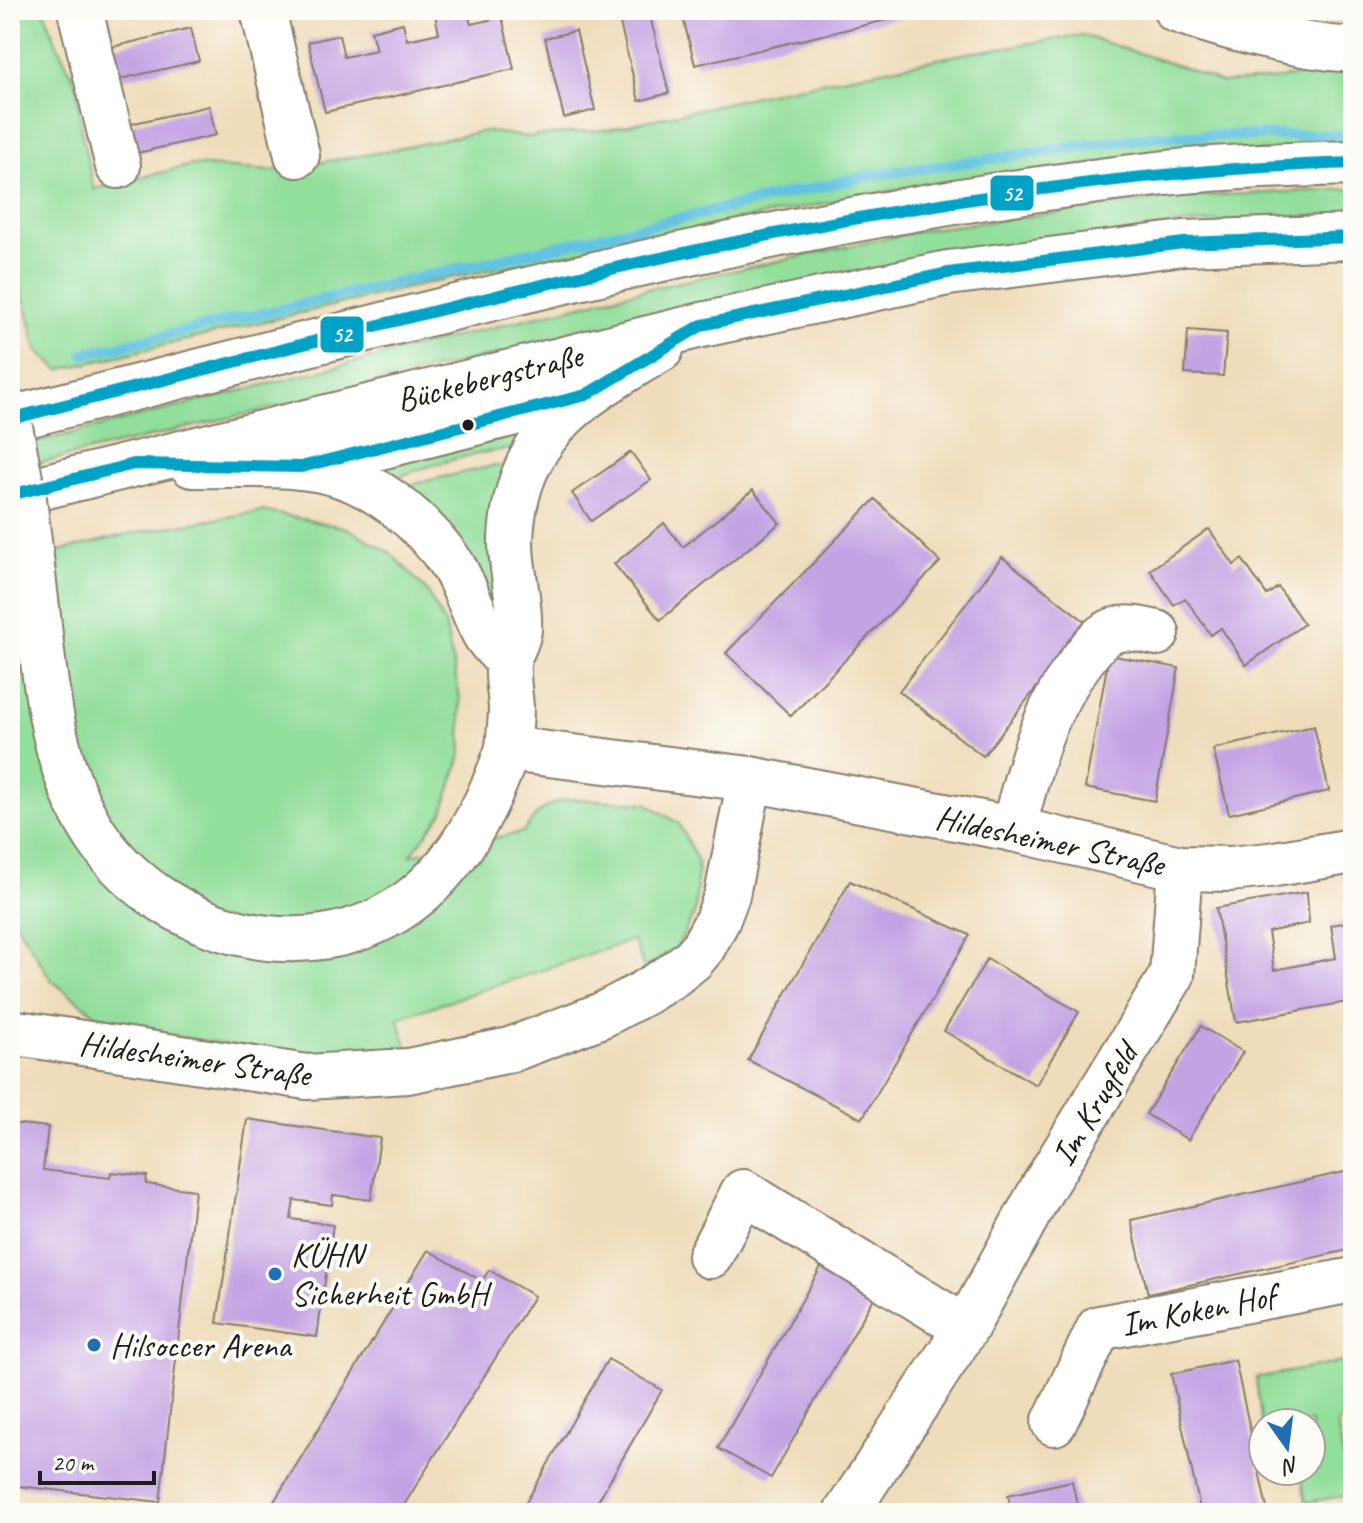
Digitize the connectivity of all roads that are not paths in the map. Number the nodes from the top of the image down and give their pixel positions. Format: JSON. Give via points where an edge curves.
{"nodes":[{"id":1,"x":80,"y":10,"type":"edge"},
{"id":2,"x":263,"y":10,"type":"edge"},
{"id":3,"x":1176,"y":10,"type":"edge"},
{"id":4,"x":1353,"y":50,"type":"edge"},
{"id":5,"x":297,"y":155,"type":"dead end"},
{"id":6,"x":1353,"y":163,"type":"edge"},
{"id":7,"x":118,"y":166,"type":"dead end"},
{"id":8,"x":1353,"y":237,"type":"edge"},
{"id":9,"x":702,"y":325,"type":"junction"},
{"id":10,"x":586,"y":395,"type":"junction"},
{"id":11,"x":10,"y":419,"type":"edge"},
{"id":12,"x":10,"y":427,"type":"edge"},
{"id":13,"x":134,"y":464,"type":"junction"},
{"id":14,"x":301,"y":467,"type":"junction"},
{"id":15,"x":10,"y":495,"type":"edge"},
{"id":16,"x":1157,"y":633,"type":"dead end"},
{"id":17,"x":508,"y":661,"type":"junction"},
{"id":18,"x":508,"y":749,"type":"junction"},
{"id":19,"x":750,"y":779,"type":"junction"},
{"id":20,"x":1013,"y":829,"type":"junction"},
{"id":21,"x":1353,"y":851,"type":"edge"},
{"id":22,"x":1180,"y":868,"type":"junction"},
{"id":23,"x":10,"y":1032,"type":"edge"},
{"id":24,"x":710,"y":1256,"type":"dead end"},
{"id":25,"x":1353,"y":1280,"type":"edge"},
{"id":26,"x":966,"y":1328,"type":"junction"},
{"id":27,"x":1054,"y":1423,"type":"dead end"},
{"id":28,"x":846,"y":1513,"type":"edge"}],
"edges":[{"from":1,"to":7,"type":"main road"},
{"from":2,"to":5,"type":"main road"},
{"from":3,"to":4,"type":"main road","via":[[1232,29]]},
{"from":6,"to":11,"type":"main road","via":[[1141,175],[878,214],[618,269]]},
{"from":8,"to":9,"type":"main road","name":"Bückebergstraße","via":[[1184,243],[948,273]]},
{"from":9,"to":10,"type":"main road"},
{"from":9,"to":13,"type":"main road","name":"Bückebergstraße"},
{"from":10,"to":14,"type":"main road"},
{"from":10,"to":17,"type":"main road","via":[[544,436],[518,494],[511,539],[519,632]]},
{"from":12,"to":18,"type":"main road","bridge":true,"via":[[24,499],[46,692],[61,754],[98,838],[126,874],[168,905],[209,926],[248,936],[314,937],[364,926],[405,905],[439,875],[481,814]]},
{"from":13,"to":14,"type":"main road"},
{"from":13,"to":15,"type":"main road","name":"Bückebergstraße"},
{"from":14,"to":17,"type":"main road","via":[[361,485],[424,528],[455,570],[485,636]]},
{"from":16,"to":20,"type":"main road","via":[[1112,631],[1093,645],[1063,685],[1040,732]]},
{"from":17,"to":18,"type":"main road"},
{"from":18,"to":19,"type":"main road","name":"Hildesheimer Straße"},
{"from":19,"to":20,"type":"main road","name":"Hildesheimer Straße"},
{"from":19,"to":23,"type":"main road","name":"Hildesheimer Straße","via":[[727,895],[693,959],[602,1015],[510,1050],[408,1071],[307,1077]]},
{"from":20,"to":22,"type":"main road","name":"Hildesheimer Straße"},
{"from":21,"to":22,"type":"main road","name":"Hildesheimer Straße","via":[[1230,869]]},
{"from":22,"to":26,"type":"main road","name":"Im Krugfeld","via":[[1172,975],[1043,1187]]},
{"from":24,"to":26,"type":"main road","via":[[743,1192]]},
{"from":25,"to":27,"type":"main road","name":"Im Koken Hof","via":[[1099,1328]]},
{"from":26,"to":28,"type":"main road","name":"Im Krugfeld"}]}
